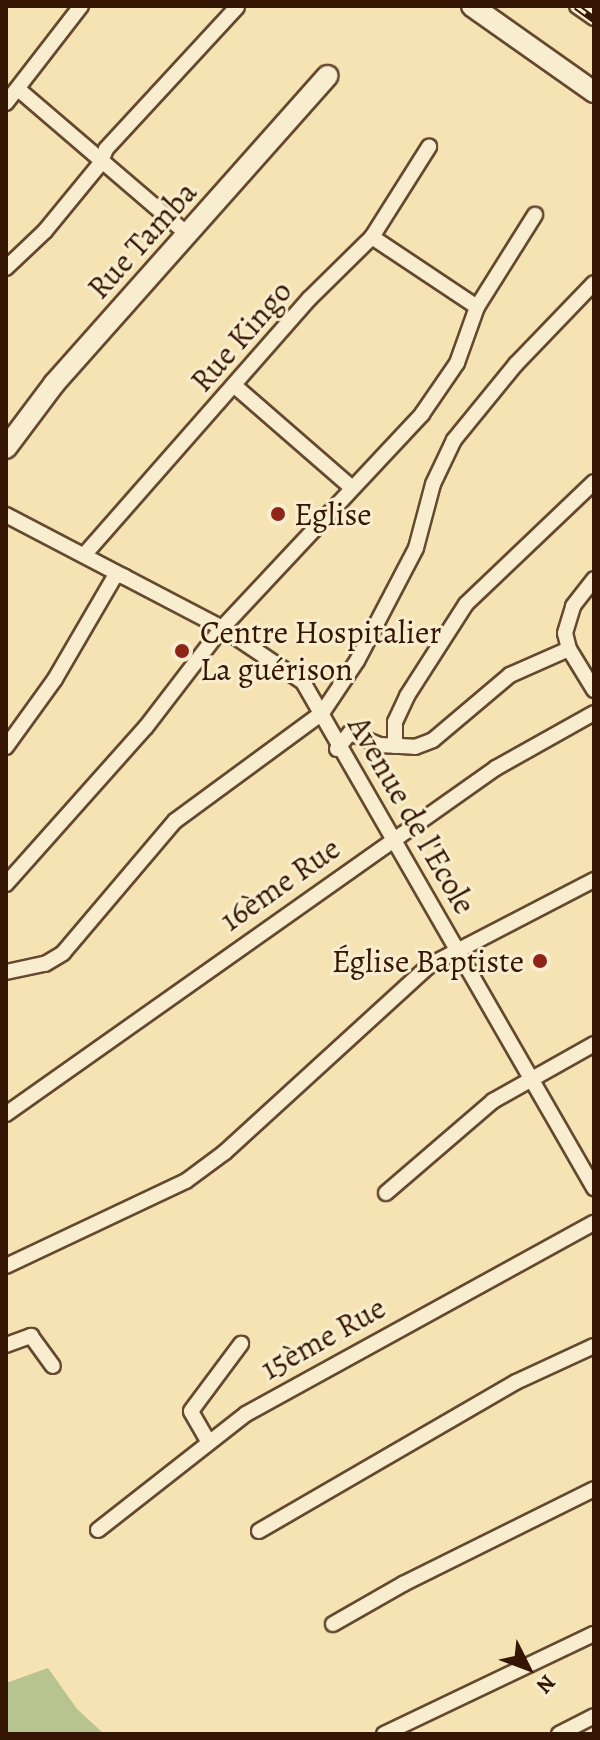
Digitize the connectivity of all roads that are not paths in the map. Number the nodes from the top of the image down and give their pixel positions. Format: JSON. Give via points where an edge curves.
{"nodes":[{"id":1,"x":81,"y":6,"type":"edge"},
{"id":2,"x":472,"y":6,"type":"edge"},
{"id":3,"x":237,"y":7,"type":"edge"},
{"id":4,"x":579,"y":7,"type":"edge"},
{"id":5,"x":594,"y":18,"type":"edge"},
{"id":6,"x":327,"y":76,"type":"dead end"},
{"id":7,"x":18,"y":89,"type":"junction"},
{"id":8,"x":594,"y":92,"type":"edge"},
{"id":9,"x":6,"y":103,"type":"edge"},
{"id":10,"x":429,"y":147,"type":"dead end"},
{"id":11,"x":100,"y":164,"type":"junction"},
{"id":12,"x":535,"y":215,"type":"dead end"},
{"id":13,"x":187,"y":234,"type":"junction"},
{"id":14,"x":372,"y":237,"type":"junction"},
{"id":15,"x":6,"y":268,"type":"edge"},
{"id":16,"x":594,"y":283,"type":"edge"},
{"id":17,"x":477,"y":307,"type":"junction"},
{"id":18,"x":236,"y":387,"type":"junction"},
{"id":19,"x":6,"y":448,"type":"edge"},
{"id":20,"x":594,"y":482,"type":"edge"},
{"id":21,"x":352,"y":488,"type":"junction"},
{"id":22,"x":6,"y":515,"type":"edge"},
{"id":23,"x":84,"y":555,"type":"junction"},
{"id":24,"x":125,"y":577,"type":"junction"},
{"id":25,"x":594,"y":579,"type":"edge"},
{"id":26,"x":222,"y":628,"type":"junction"},
{"id":27,"x":569,"y":649,"type":"junction"},
{"id":28,"x":594,"y":690,"type":"edge"},
{"id":29,"x":322,"y":713,"type":"junction"},
{"id":30,"x":594,"y":713,"type":"edge"},
{"id":31,"x":395,"y":746,"type":"junction"},
{"id":32,"x":6,"y":747,"type":"edge"},
{"id":33,"x":337,"y":749,"type":"junction"},
{"id":34,"x":392,"y":841,"type":"junction"},
{"id":35,"x":594,"y":880,"type":"edge"},
{"id":36,"x":6,"y":884,"type":"edge"},
{"id":37,"x":457,"y":950,"type":"junction"},
{"id":38,"x":6,"y":972,"type":"edge"},
{"id":39,"x":594,"y":1044,"type":"edge"},
{"id":40,"x":532,"y":1078,"type":"junction"},
{"id":41,"x":6,"y":1114,"type":"edge"},
{"id":42,"x":594,"y":1188,"type":"edge"},
{"id":43,"x":386,"y":1193,"type":"dead end"},
{"id":44,"x":594,"y":1223,"type":"edge"},
{"id":45,"x":6,"y":1266,"type":"edge"},
{"id":46,"x":241,"y":1344,"type":"dead end"},
{"id":47,"x":6,"y":1345,"type":"edge"},
{"id":48,"x":594,"y":1346,"type":"edge"},
{"id":49,"x":53,"y":1366,"type":"dead end"},
{"id":50,"x":208,"y":1441,"type":"junction"},
{"id":51,"x":594,"y":1489,"type":"edge"},
{"id":52,"x":98,"y":1530,"type":"dead end"},
{"id":53,"x":259,"y":1531,"type":"dead end"},
{"id":54,"x":333,"y":1624,"type":"dead end"},
{"id":55,"x":594,"y":1634,"type":"edge"},
{"id":56,"x":594,"y":1716,"type":"edge"},
{"id":57,"x":384,"y":1734,"type":"edge"},
{"id":58,"x":559,"y":1734,"type":"edge"}],
"edges":[{"from":1,"to":7,"type":"street"},
{"from":2,"to":8,"type":"street"},
{"from":3,"to":11,"type":"street","via":[[113,140]]},
{"from":4,"to":5,"type":"street"},
{"from":6,"to":13,"type":"street","name":"Rue Tamba"},
{"from":7,"to":9,"type":"street"},
{"from":7,"to":11,"type":"street"},
{"from":10,"to":14,"type":"street","name":"Rue Kingo"},
{"from":11,"to":13,"type":"street"},
{"from":11,"to":15,"type":"street","via":[[45,231]]},
{"from":12,"to":17,"type":"street"},
{"from":13,"to":19,"type":"street","name":"Rue Tamba","via":[[54,384]]},
{"from":14,"to":17,"type":"street"},
{"from":14,"to":18,"type":"street","name":"Rue Kingo","via":[[309,299]]},
{"from":16,"to":29,"type":"street","via":[[516,364],[454,440],[433,484],[416,548],[357,661]]},
{"from":17,"to":21,"type":"street","via":[[457,363],[422,414]]},
{"from":18,"to":21,"type":"street"},
{"from":18,"to":23,"type":"street","name":"Rue Kingo"},
{"from":20,"to":31,"type":"street","via":[[466,604],[407,696],[395,722]]},
{"from":21,"to":26,"type":"street"},
{"from":22,"to":23,"type":"street","name":"Avenue de l'Ecole"},
{"from":23,"to":24,"type":"street","name":"Avenue de l'Ecole"},
{"from":24,"to":26,"type":"street","name":"Avenue de l'Ecole"},
{"from":24,"to":32,"type":"street","via":[[116,574],[55,679]]},
{"from":25,"to":27,"type":"street","via":[[573,606],[565,633]]},
{"from":26,"to":29,"type":"street","name":"Avenue de l'Ecole","via":[[303,682]]},
{"from":26,"to":36,"type":"street","via":[[146,727]]},
{"from":27,"to":28,"type":"street"},
{"from":27,"to":31,"type":"street","via":[[510,675],[433,740],[415,747]]},
{"from":29,"to":33,"type":"street","name":"Avenue de l'Ecole"},
{"from":29,"to":38,"type":"street","via":[[175,821],[63,953],[45,964]]},
{"from":30,"to":34,"type":"street","name":"16ème Rue","via":[[496,768]]},
{"from":31,"to":33,"type":"street","via":[[350,733]]},
{"from":33,"to":34,"type":"street","name":"Avenue de l'Ecole"},
{"from":34,"to":37,"type":"street","name":"Avenue de l'Ecole"},
{"from":34,"to":41,"type":"street","name":"16ème Rue"},
{"from":35,"to":37,"type":"street"},
{"from":37,"to":40,"type":"street","name":"Avenue de l'Ecole"},
{"from":37,"to":45,"type":"street","via":[[430,965],[225,1152],[186,1181]]},
{"from":39,"to":40,"type":"street"},
{"from":40,"to":42,"type":"street","name":"Avenue de l'Ecole"},
{"from":40,"to":43,"type":"street","via":[[493,1101]]},
{"from":44,"to":50,"type":"street","name":"15ème Rue","via":[[277,1394]]},
{"from":46,"to":50,"type":"street","via":[[191,1411]]},
{"from":47,"to":49,"type":"street","via":[[31,1336]]},
{"from":48,"to":53,"type":"street","via":[[516,1382]]},
{"from":50,"to":52,"type":"street","name":"15ème Rue"},
{"from":51,"to":54,"type":"street"},
{"from":55,"to":57,"type":"street"},
{"from":56,"to":58,"type":"street"}]}
